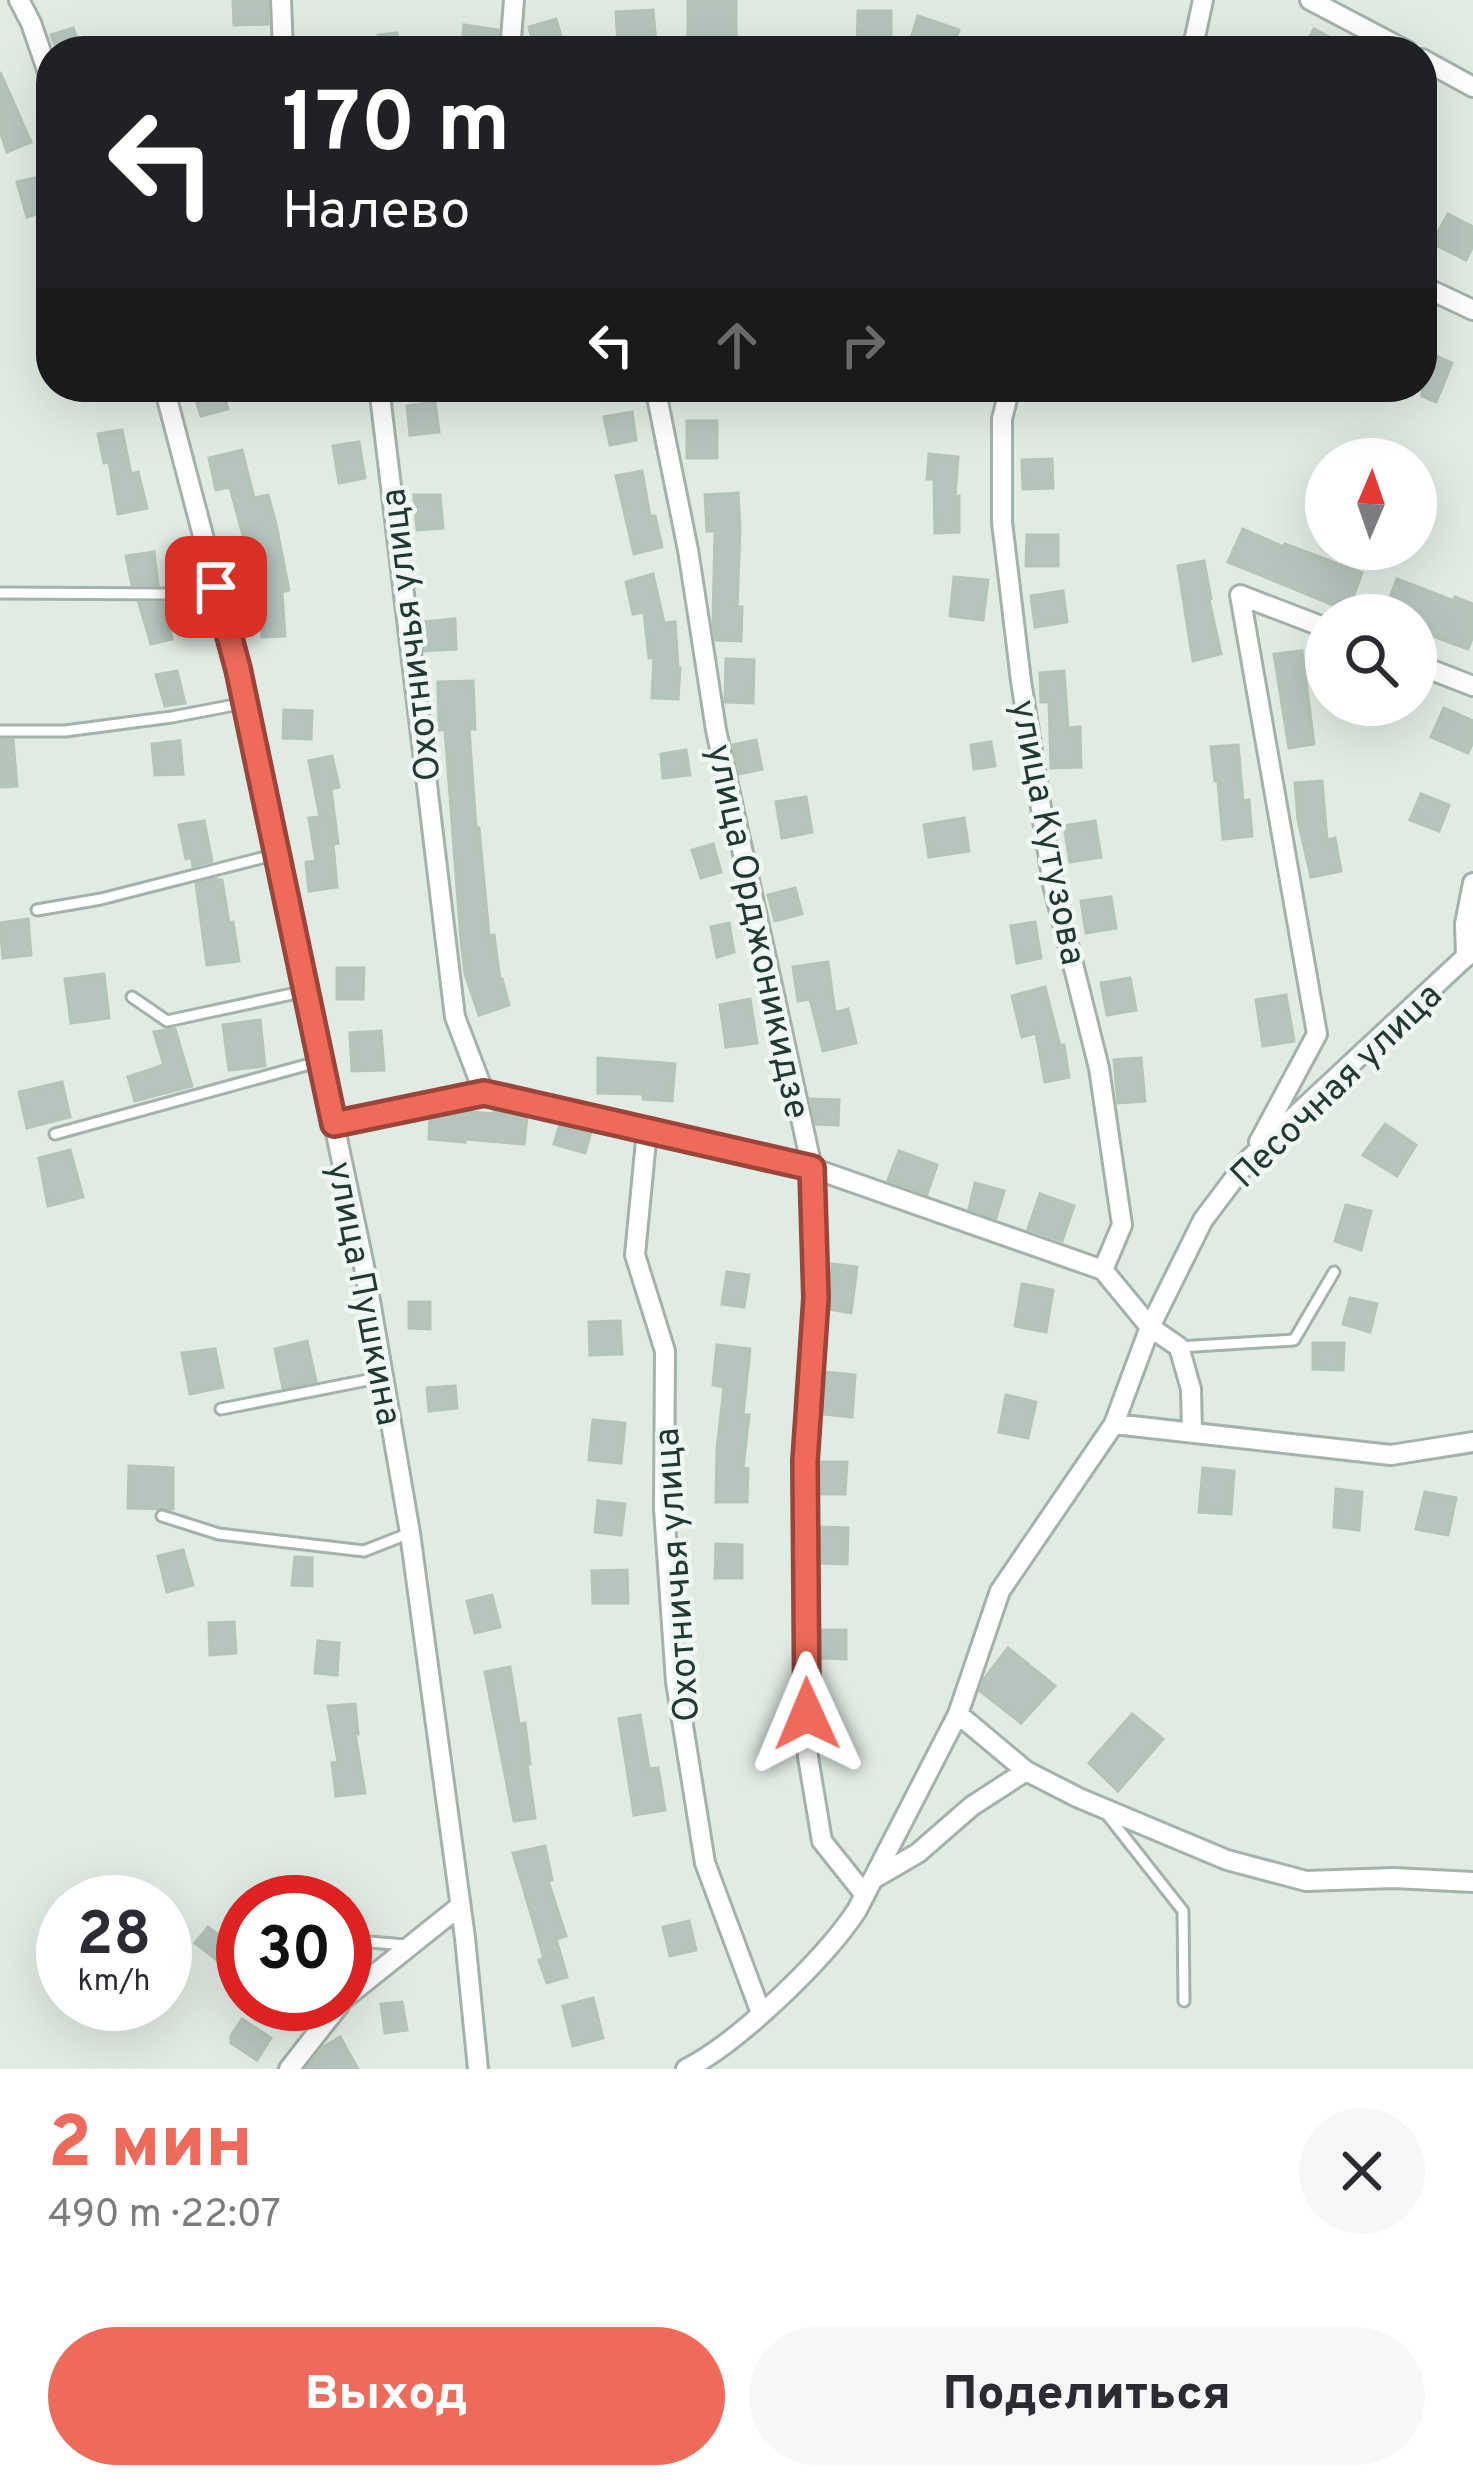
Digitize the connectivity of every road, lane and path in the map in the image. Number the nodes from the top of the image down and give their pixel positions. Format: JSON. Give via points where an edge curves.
{"nodes":[{"id":1,"x":19,"y":0,"type":"edge"},
{"id":2,"x":281,"y":0,"type":"edge"},
{"id":3,"x":514,"y":0,"type":"edge"},
{"id":4,"x":1203,"y":0,"type":"edge"},
{"id":5,"x":1310,"y":0,"type":"edge"},
{"id":6,"x":282,"y":36,"type":"edge"},
{"id":7,"x":511,"y":36,"type":"edge"},
{"id":8,"x":1195,"y":36,"type":"edge"},
{"id":9,"x":1378,"y":36,"type":"edge"},
{"id":10,"x":36,"y":38,"type":"edge"},
{"id":11,"x":1437,"y":67,"type":"edge"},
{"id":12,"x":1473,"y":87,"type":"edge"},
{"id":13,"x":1437,"y":293,"type":"edge"},
{"id":14,"x":1473,"y":310,"type":"edge"},
{"id":15,"x":168,"y":402,"type":"edge"},
{"id":16,"x":382,"y":402,"type":"edge"},
{"id":17,"x":658,"y":402,"type":"edge"},
{"id":18,"x":1006,"y":402,"type":"edge"},
{"id":19,"x":216,"y":587,"type":"junction"},
{"id":20,"x":0,"y":593,"type":"edge"},
{"id":21,"x":1305,"y":620,"type":"edge"},
{"id":22,"x":1437,"y":672,"type":"edge"},
{"id":23,"x":1473,"y":686,"type":"edge"},
{"id":24,"x":245,"y":704,"type":"junction"},
{"id":25,"x":0,"y":731,"type":"edge"},
{"id":26,"x":277,"y":854,"type":"junction"},
{"id":27,"x":1473,"y":883,"type":"edge"},
{"id":28,"x":38,"y":910,"type":"dead end"},
{"id":29,"x":1469,"y":954,"type":"edge"},
{"id":30,"x":306,"y":991,"type":"junction"},
{"id":31,"x":132,"y":998,"type":"dead end"},
{"id":32,"x":321,"y":1061,"type":"junction"},
{"id":33,"x":484,"y":1093,"type":"junction"},
{"id":34,"x":334,"y":1124,"type":"junction"},
{"id":35,"x":646,"y":1130,"type":"junction"},
{"id":36,"x":55,"y":1134,"type":"dead end"},
{"id":37,"x":1250,"y":1159,"type":"junction"},
{"id":38,"x":812,"y":1168,"type":"junction"},
{"id":39,"x":1103,"y":1270,"type":"junction"},
{"id":40,"x":1334,"y":1272,"type":"dead end"},
{"id":41,"x":1150,"y":1327,"type":"junction"},
{"id":42,"x":1179,"y":1347,"type":"junction"},
{"id":43,"x":383,"y":1377,"type":"junction"},
{"id":44,"x":221,"y":1409,"type":"dead end"},
{"id":45,"x":1114,"y":1424,"type":"junction"},
{"id":46,"x":1192,"y":1432,"type":"junction"},
{"id":47,"x":1473,"y":1442,"type":"edge"},
{"id":48,"x":162,"y":1516,"type":"dead end"},
{"id":49,"x":410,"y":1533,"type":"junction"},
{"id":50,"x":958,"y":1714,"type":"junction"},
{"id":51,"x":1026,"y":1771,"type":"junction"},
{"id":52,"x":1101,"y":1808,"type":"junction"},
{"id":53,"x":1473,"y":1882,"type":"edge"},
{"id":54,"x":870,"y":1886,"type":"junction"},
{"id":55,"x":460,"y":1906,"type":"junction"},
{"id":56,"x":372,"y":1942,"type":"edge"},
{"id":57,"x":412,"y":1945,"type":"junction"},
{"id":58,"x":372,"y":1977,"type":"edge"},
{"id":59,"x":1184,"y":2001,"type":"dead end"},
{"id":60,"x":760,"y":2013,"type":"junction"},
{"id":61,"x":319,"y":2031,"type":"edge"},
{"id":62,"x":289,"y":2069,"type":"edge"},
{"id":63,"x":478,"y":2069,"type":"edge"},
{"id":64,"x":686,"y":2069,"type":"edge"}],
"edges":[{"from":1,"to":10,"type":"street"},
{"from":2,"to":6,"type":"street"},
{"from":3,"to":7,"type":"street"},
{"from":4,"to":8,"type":"street"},
{"from":5,"to":9,"type":"street"},
{"from":11,"to":12,"type":"street"},
{"from":13,"to":14,"type":"street"},
{"from":15,"to":19,"type":"street","name":"улица Пушкина"},
{"from":16,"to":33,"type":"street","name":"Охотничья улица","via":[[455,1017]]},
{"from":17,"to":38,"type":"street","name":"улица Орджоникидзе","via":[[716,730]]},
{"from":18,"to":39,"type":"street","name":"улица Кутузова","via":[[1002,522],[1022,681],[1122,1225]]},
{"from":19,"to":20,"type":"lane"},
{"from":19,"to":24,"type":"street","name":"улица Пушкина"},
{"from":21,"to":37,"type":"street","via":[[1240,595],[1317,1034]]},
{"from":22,"to":23,"type":"street"},
{"from":24,"to":25,"type":"lane","via":[[65,731]]},
{"from":24,"to":26,"type":"street","name":"улица Пушкина"},
{"from":26,"to":28,"type":"lane"},
{"from":26,"to":30,"type":"street","name":"улица Пушкина"},
{"from":27,"to":29,"type":"street"},
{"from":29,"to":37,"type":"street","name":"Песочная улица"},
{"from":30,"to":31,"type":"lane","via":[[167,1021]]},
{"from":30,"to":32,"type":"street","name":"улица Пушкина"},
{"from":32,"to":34,"type":"street","name":"улица Пушкина"},
{"from":32,"to":36,"type":"lane"},
{"from":33,"to":34,"type":"street"},
{"from":33,"to":35,"type":"street"},
{"from":34,"to":43,"type":"street","name":"улица Пушкина"},
{"from":35,"to":38,"type":"street"},
{"from":35,"to":60,"type":"street","name":"Охотничья улица","via":[[635,1255],[664,1351],[676,1682],[705,1863]]},
{"from":37,"to":41,"type":"street","name":"Песочная улица","via":[[1203,1220]]},
{"from":38,"to":39,"type":"street"},
{"from":38,"to":54,"type":"street","name":"улица Орджоникидзе","via":[[808,1757],[822,1841]]},
{"from":39,"to":41,"type":"street"},
{"from":40,"to":42,"type":"lane","via":[[1294,1340]]},
{"from":41,"to":42,"type":"street"},
{"from":41,"to":45,"type":"street","name":"Песочная улица"},
{"from":42,"to":46,"type":"street"},
{"from":43,"to":44,"type":"lane"},
{"from":43,"to":49,"type":"street","name":"улица Пушкина"},
{"from":45,"to":46,"type":"street"},
{"from":45,"to":50,"type":"street","name":"Песочная улица","via":[[1000,1591]]},
{"from":46,"to":47,"type":"street","via":[[1391,1455]]},
{"from":48,"to":49,"type":"lane","via":[[219,1534],[364,1551]]},
{"from":49,"to":55,"type":"street","name":"улица Пушкина"},
{"from":50,"to":51,"type":"street"},
{"from":50,"to":54,"type":"street","name":"Песочная улица"},
{"from":51,"to":52,"type":"street"},
{"from":51,"to":54,"type":"street"},
{"from":52,"to":53,"type":"street","via":[[1227,1860],[1306,1881]]},
{"from":52,"to":59,"type":"lane","via":[[1183,1911]]},
{"from":54,"to":60,"type":"street","name":"Песочная улица","via":[[842,1933]]},
{"from":55,"to":57,"type":"street"},
{"from":55,"to":63,"type":"street","name":"улица Пушкина"},
{"from":56,"to":57,"type":"lane"},
{"from":57,"to":58,"type":"street"},
{"from":60,"to":64,"type":"street","name":"Песочная улица"},
{"from":61,"to":62,"type":"street"}]}
